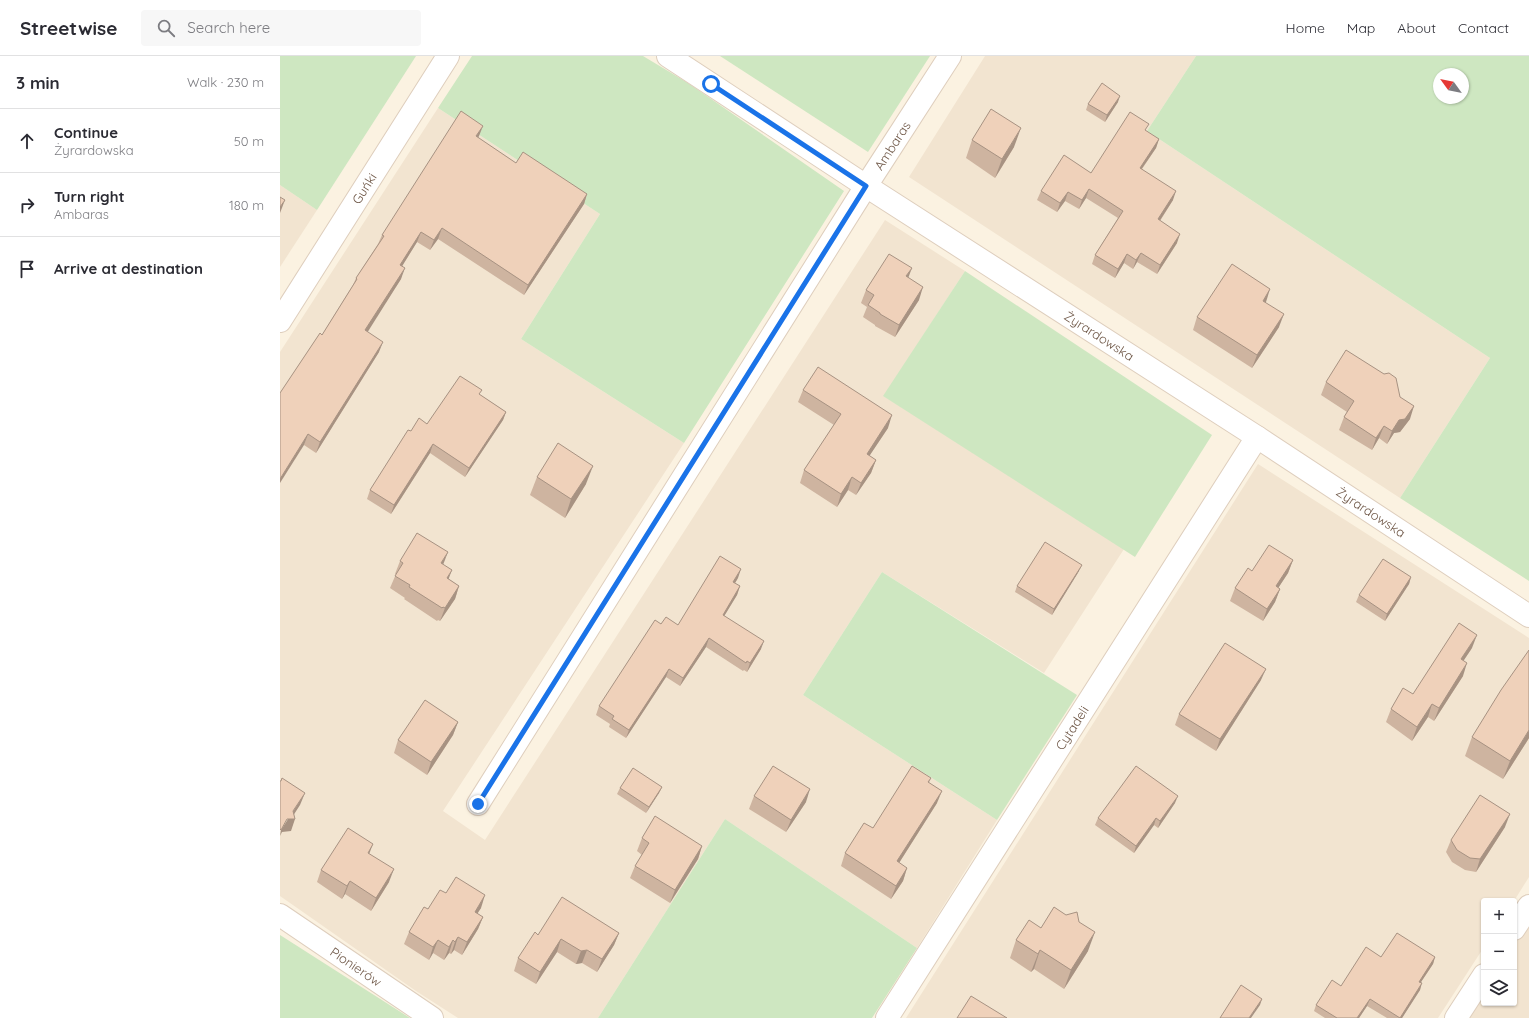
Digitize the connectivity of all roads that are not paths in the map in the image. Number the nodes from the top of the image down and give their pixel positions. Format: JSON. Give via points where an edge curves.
{"nodes":[{"id":1,"x":448,"y":56,"type":"edge"},
{"id":2,"x":668,"y":56,"type":"edge"},
{"id":3,"x":950,"y":56,"type":"edge"},
{"id":4,"x":866,"y":186,"type":"junction"},
{"id":5,"x":280,"y":321,"type":"edge"},
{"id":6,"x":1257,"y":437,"type":"junction"},
{"id":7,"x":1529,"y":616,"type":"edge"},
{"id":8,"x":478,"y":804,"type":"dead end"},
{"id":9,"x":1529,"y":906,"type":"edge"},
{"id":10,"x":280,"y":915,"type":"edge"},
{"id":11,"x":1517,"y":924,"type":"edge"},
{"id":12,"x":1481,"y":980,"type":"edge"},
{"id":13,"x":432,"y":1018,"type":"edge"},
{"id":14,"x":887,"y":1018,"type":"edge"},
{"id":15,"x":1456,"y":1018,"type":"edge"}],
"edges":[{"from":1,"to":5,"type":"street","name":"Guńki"},
{"from":2,"to":4,"type":"street","name":"Żyrardowska"},
{"from":3,"to":4,"type":"street","name":"Ambaras"},
{"from":4,"to":6,"type":"street","name":"Żyrardowska"},
{"from":4,"to":8,"type":"street","name":"Ambaras"},
{"from":6,"to":7,"type":"street","name":"Żyrardowska"},
{"from":6,"to":14,"type":"street","name":"Cytadeli"},
{"from":9,"to":11,"type":"street"},
{"from":10,"to":13,"type":"street","name":"Pionierów"},
{"from":12,"to":15,"type":"street"}]}
